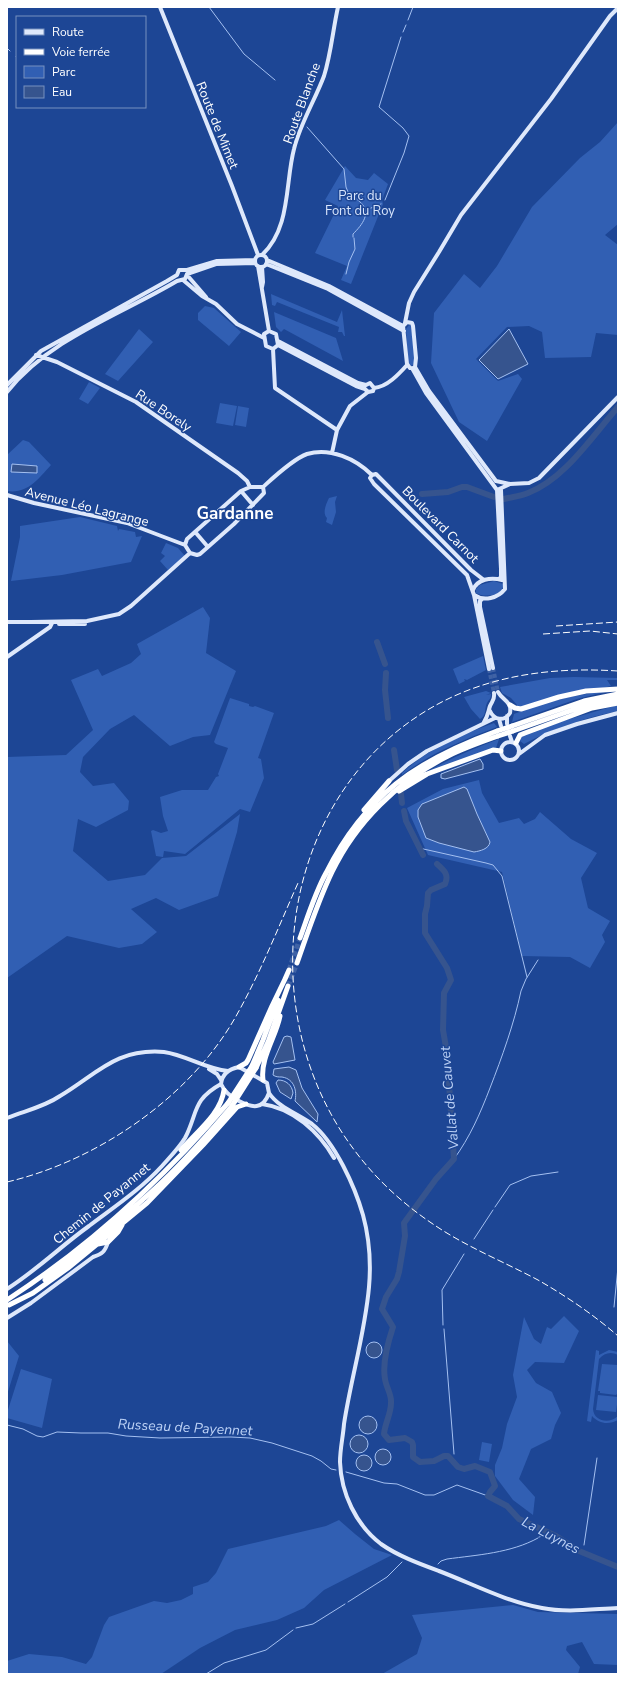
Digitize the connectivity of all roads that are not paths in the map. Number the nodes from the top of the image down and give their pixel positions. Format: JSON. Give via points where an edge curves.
{"nodes":[{"id":1,"x":160,"y":7,"type":"edge"},
{"id":2,"x":338,"y":7,"type":"edge"},
{"id":3,"x":617,"y":8,"type":"edge"},
{"id":4,"x":261,"y":260,"type":"junction"},
{"id":5,"x":184,"y":270,"type":"junction"},
{"id":6,"x":177,"y":275,"type":"junction"},
{"id":7,"x":187,"y":275,"type":"junction"},
{"id":8,"x":182,"y":279,"type":"junction"},
{"id":9,"x":206,"y":297,"type":"junction"},
{"id":10,"x":407,"y":315,"type":"junction"},
{"id":11,"x":412,"y":323,"type":"junction"},
{"id":12,"x":404,"y":327,"type":"junction"},
{"id":13,"x":269,"y":331,"type":"junction"},
{"id":14,"x":264,"y":338,"type":"junction"},
{"id":15,"x":278,"y":343,"type":"junction"},
{"id":16,"x":50,"y":346,"type":"junction"},
{"id":17,"x":274,"y":349,"type":"junction"},
{"id":18,"x":41,"y":351,"type":"junction"},
{"id":19,"x":49,"y":354,"type":"junction"},
{"id":20,"x":36,"y":355,"type":"junction"},
{"id":21,"x":44,"y":358,"type":"junction"},
{"id":22,"x":49,"y":359,"type":"junction"},
{"id":23,"x":57,"y":362,"type":"junction"},
{"id":24,"x":34,"y":365,"type":"junction"},
{"id":25,"x":411,"y":367,"type":"junction"},
{"id":26,"x":7,"y":385,"type":"edge"},
{"id":27,"x":374,"y":388,"type":"junction"},
{"id":28,"x":366,"y":389,"type":"junction"},
{"id":29,"x":7,"y":392,"type":"edge"},
{"id":30,"x":618,"y":397,"type":"edge"},
{"id":31,"x":337,"y":430,"type":"junction"},
{"id":32,"x":332,"y":453,"type":"junction"},
{"id":33,"x":372,"y":475,"type":"junction"},
{"id":34,"x":502,"y":482,"type":"junction"},
{"id":35,"x":494,"y":483,"type":"junction"},
{"id":36,"x":510,"y":484,"type":"junction"},
{"id":37,"x":250,"y":487,"type":"junction"},
{"id":38,"x":263,"y":488,"type":"junction"},
{"id":39,"x":500,"y":489,"type":"junction"},
{"id":40,"x":241,"y":491,"type":"junction"},
{"id":41,"x":7,"y":495,"type":"edge"},
{"id":42,"x":253,"y":505,"type":"junction"},
{"id":43,"x":424,"y":521,"type":"junction"},
{"id":44,"x":419,"y":527,"type":"junction"},
{"id":45,"x":196,"y":533,"type":"junction"},
{"id":46,"x":185,"y":545,"type":"junction"},
{"id":47,"x":208,"y":547,"type":"junction"},
{"id":48,"x":190,"y":554,"type":"junction"},
{"id":49,"x":499,"y":579,"type":"junction"},
{"id":50,"x":484,"y":580,"type":"junction"},
{"id":51,"x":505,"y":583,"type":"junction"},
{"id":52,"x":474,"y":593,"type":"junction"},
{"id":53,"x":482,"y":599,"type":"junction"},
{"id":54,"x":113,"y":616,"type":"junction"},
{"id":55,"x":7,"y":622,"type":"edge"},
{"id":56,"x":31,"y":622,"type":"junction"},
{"id":57,"x":52,"y":624,"type":"junction"},
{"id":58,"x":7,"y":658,"type":"edge"},
{"id":59,"x":618,"y":689,"type":"edge"},
{"id":60,"x":618,"y":694,"type":"edge"},
{"id":61,"x":502,"y":698,"type":"junction"},
{"id":62,"x":618,"y":699,"type":"edge"},
{"id":63,"x":494,"y":700,"type":"junction"},
{"id":64,"x":618,"y":703,"type":"edge"},
{"id":65,"x":510,"y":705,"type":"junction"},
{"id":66,"x":490,"y":711,"type":"junction"},
{"id":67,"x":618,"y":713,"type":"edge"},
{"id":68,"x":508,"y":716,"type":"junction"},
{"id":69,"x":497,"y":718,"type":"junction"},
{"id":70,"x":483,"y":723,"type":"junction"},
{"id":71,"x":501,"y":726,"type":"dead end"},
{"id":72,"x":511,"y":729,"type":"junction"},
{"id":73,"x":500,"y":735,"type":"junction"},
{"id":74,"x":535,"y":742,"type":"junction"},
{"id":75,"x":515,"y":743,"type":"junction"},
{"id":76,"x":504,"y":744,"type":"junction"},
{"id":77,"x":501,"y":751,"type":"junction"},
{"id":78,"x":519,"y":754,"type":"junction"},
{"id":79,"x":389,"y":781,"type":"joint"},
{"id":80,"x":390,"y":795,"type":"junction"},
{"id":81,"x":354,"y":826,"type":"junction"},
{"id":82,"x":300,"y":938,"type":"tunnel mouth"},
{"id":83,"x":297,"y":963,"type":"tunnel mouth"},
{"id":84,"x":289,"y":970,"type":"tunnel mouth"},
{"id":85,"x":286,"y":977,"type":"junction"},
{"id":86,"x":288,"y":986,"type":"tunnel mouth"},
{"id":87,"x":284,"y":999,"type":"junction"},
{"id":88,"x":195,"y":1061,"type":"junction"},
{"id":89,"x":239,"y":1067,"type":"junction"},
{"id":90,"x":254,"y":1067,"type":"junction"},
{"id":91,"x":228,"y":1071,"type":"junction"},
{"id":92,"x":263,"y":1080,"type":"junction"},
{"id":93,"x":221,"y":1082,"type":"junction"},
{"id":94,"x":224,"y":1090,"type":"junction"},
{"id":95,"x":269,"y":1093,"type":"junction"},
{"id":96,"x":230,"y":1104,"type":"junction"},
{"id":97,"x":246,"y":1104,"type":"junction"},
{"id":98,"x":262,"y":1104,"type":"junction"},
{"id":99,"x":7,"y":1118,"type":"edge"},
{"id":100,"x":161,"y":1175,"type":"junction"},
{"id":101,"x":354,"y":1192,"type":"junction"},
{"id":102,"x":125,"y":1221,"type":"junction"},
{"id":103,"x":108,"y":1242,"type":"junction"},
{"id":104,"x":96,"y":1245,"type":"junction"},
{"id":105,"x":7,"y":1289,"type":"edge"},
{"id":106,"x":8,"y":1304,"type":"edge"},
{"id":107,"x":7,"y":1318,"type":"edge"},
{"id":108,"x":617,"y":1608,"type":"edge"}],
"edges":[{"from":1,"to":4,"type":"main road","name":"Route de Mimet"},
{"from":2,"to":4,"type":"main road","name":"Route Blanche","via":[[324,73],[295,145],[281,223]]},
{"from":3,"to":10,"type":"main road","via":[[554,95],[461,215],[417,286],[409,303]]},
{"from":4,"to":5,"type":"main road","via":[[217,261]]},
{"from":4,"to":7,"type":"main road","via":[[216,264]]},
{"from":4,"to":12,"type":"main road","via":[[328,289]]},
{"from":4,"to":13,"type":"main road","name":"Route Blanche","via":[[262,288]]},
{"from":5,"to":6,"type":"main road","via":[[179,270]]},
{"from":5,"to":7,"type":"main road"},
{"from":6,"to":8,"type":"main road"},
{"from":6,"to":16,"type":"main road"},
{"from":7,"to":8,"type":"main road"},
{"from":7,"to":9,"type":"main road"},
{"from":8,"to":9,"type":"main road"},
{"from":8,"to":19,"type":"main road","via":[[84,331]]},
{"from":9,"to":14,"type":"main road","via":[[237,324]]},
{"from":10,"to":11,"type":"main road"},
{"from":10,"to":12,"type":"main road"},
{"from":11,"to":12,"type":"main road"},
{"from":11,"to":25,"type":"main road","via":[[416,350]]},
{"from":12,"to":25,"type":"main road"},
{"from":13,"to":14,"type":"main road","via":[[264,334]]},
{"from":13,"to":15,"type":"main road","via":[[276,334]]},
{"from":14,"to":17,"type":"main road","via":[[266,346]]},
{"from":15,"to":17,"type":"main road"},
{"from":15,"to":28,"type":"main road"},
{"from":16,"to":18,"type":"main road"},
{"from":16,"to":19,"type":"main road"},
{"from":17,"to":31,"type":"main road","via":[[275,388]]},
{"from":18,"to":19,"type":"main road"},
{"from":18,"to":20,"type":"main road"},
{"from":19,"to":21,"type":"main road"},
{"from":19,"to":22,"type":"main road"},
{"from":19,"to":23,"type":"main road","name":"Rue Borely"},
{"from":20,"to":21,"type":"main road","name":"Rue Borely"},
{"from":20,"to":24,"type":"main road"},
{"from":20,"to":26,"type":"main road"},
{"from":21,"to":22,"type":"main road","name":"Rue Borely"},
{"from":21,"to":24,"type":"main road"},
{"from":22,"to":23,"type":"main road","name":"Rue Borely"},
{"from":23,"to":37,"type":"main road","name":"Rue Borely","via":[[136,402],[224,463],[245,479]]},
{"from":24,"to":29,"type":"main road"},
{"from":25,"to":27,"type":"main road","via":[[387,383]]},
{"from":25,"to":35,"type":"main road","via":[[426,393]]},
{"from":27,"to":28,"type":"main road","via":[[373,391]]},
{"from":27,"to":28,"type":"main road","via":[[370,383]]},
{"from":28,"to":31,"type":"main road","via":[[350,406]]},
{"from":30,"to":36,"type":"main road","via":[[539,478],[529,483]]},
{"from":31,"to":32,"type":"main road"},
{"from":32,"to":33,"type":"main road","via":[[353,460]]},
{"from":32,"to":38,"type":"main road","via":[[308,454],[297,459]]},
{"from":33,"to":43,"type":"main road","name":"Boulevard Carnot","via":[[376,474]]},
{"from":33,"to":44,"type":"main road","name":"Boulevard Carnot","via":[[371,480]]},
{"from":34,"to":35,"type":"main road"},
{"from":34,"to":36,"type":"main road"},
{"from":34,"to":39,"type":"main road"},
{"from":35,"to":39,"type":"main road","via":[[494,489]]},
{"from":36,"to":39,"type":"main road"},
{"from":37,"to":38,"type":"main road"},
{"from":37,"to":40,"type":"main road"},
{"from":38,"to":42,"type":"main road","via":[[264,493]]},
{"from":39,"to":49,"type":"main road"},
{"from":39,"to":51,"type":"main road"},
{"from":40,"to":42,"type":"main road"},
{"from":40,"to":45,"type":"main road"},
{"from":41,"to":46,"type":"main road","name":"Avenue Léo Lagrange","via":[[127,523]]},
{"from":42,"to":47,"type":"main road"},
{"from":43,"to":44,"type":"main road","via":[[423,526]]},
{"from":43,"to":50,"type":"main road","name":"Boulevard Carnot"},
{"from":44,"to":52,"type":"main road","name":"Boulevard Carnot","via":[[467,575]]},
{"from":45,"to":46,"type":"main road","via":[[187,539]]},
{"from":45,"to":47,"type":"main road"},
{"from":46,"to":48,"type":"main road"},
{"from":47,"to":48,"type":"main road","via":[[200,554]]},
{"from":48,"to":54,"type":"main road","via":[[130,606]]},
{"from":49,"to":50,"type":"main road"},
{"from":49,"to":51,"type":"main road"},
{"from":50,"to":52,"type":"main road","via":[[477,584]]},
{"from":51,"to":53,"type":"main road","via":[[505,589],[499,595]]},
{"from":52,"to":53,"type":"main road"},
{"from":52,"to":53,"type":"main road","name":"Boulevard Carnot","via":[[491,669],[480,607]]},
{"from":54,"to":56,"type":"main road","via":[[87,621]]},
{"from":54,"to":57,"type":"main road","via":[[93,623]]},
{"from":55,"to":56,"type":"main road"},
{"from":56,"to":57,"type":"main road"},
{"from":57,"to":58,"type":"main road"},
{"from":59,"to":65,"type":"highway","via":[[586,691],[521,709]]},
{"from":60,"to":72,"type":"highway","via":[[584,700]]},
{"from":61,"to":63,"type":"main road"},
{"from":61,"to":63,"type":"main road","via":[[496,693]]},
{"from":61,"to":65,"type":"main road"},
{"from":62,"to":72,"type":"highway","via":[[588,705]]},
{"from":63,"to":66,"type":"main road","via":[[490,705]]},
{"from":64,"to":75,"type":"highway","via":[[592,708],[525,732]]},
{"from":65,"to":68,"type":"main road"},
{"from":66,"to":69,"type":"main road"},
{"from":66,"to":70,"type":"main road"},
{"from":67,"to":74,"type":"main road","via":[[573,725]]},
{"from":68,"to":69,"type":"main road"},
{"from":68,"to":72,"type":"main road"},
{"from":69,"to":70,"type":"main road"},
{"from":69,"to":71,"type":"main road"},
{"from":70,"to":79,"type":"main road","via":[[427,751]]},
{"from":72,"to":73,"type":"highway","bridge":true},
{"from":72,"to":75,"type":"main road"},
{"from":73,"to":76,"type":"main road"},
{"from":73,"to":80,"type":"highway","via":[[436,762]]},
{"from":73,"to":81,"type":"highway","via":[[452,748],[419,766],[387,791]]},
{"from":74,"to":75,"type":"main road","via":[[524,746]]},
{"from":74,"to":78,"type":"main road"},
{"from":75,"to":76,"type":"main road"},
{"from":75,"to":78,"type":"main road"},
{"from":76,"to":77,"type":"main road"},
{"from":77,"to":78,"type":"main road","via":[[504,758],[509,760],[517,758]]},
{"from":77,"to":80,"type":"highway","via":[[493,750],[427,774]]},
{"from":79,"to":81,"type":"highway","via":[[361,813]]},
{"from":80,"to":83,"type":"highway","via":[[358,829],[338,860]]},
{"from":81,"to":82,"type":"highway","via":[[325,874]]},
{"from":84,"to":85,"type":"highway"},
{"from":85,"to":89,"type":"highway","via":[[254,1049],[246,1063]]},
{"from":85,"to":90,"type":"highway"},
{"from":86,"to":87,"type":"highway"},
{"from":87,"to":90,"type":"highway"},
{"from":87,"to":92,"type":"highway","via":[[278,1028],[263,1064]]},
{"from":88,"to":91,"type":"main road"},
{"from":88,"to":93,"type":"main road","via":[[214,1072]]},
{"from":88,"to":99,"type":"main road","via":[[164,1052],[124,1056],[98,1069],[60,1097]]},
{"from":89,"to":91,"type":"main road"},
{"from":89,"to":92,"type":"main road"},
{"from":90,"to":96,"type":"highway","bridge":true},
{"from":91,"to":93,"type":"main road"},
{"from":92,"to":95,"type":"main road","via":[[268,1085]]},
{"from":93,"to":94,"type":"main road"},
{"from":93,"to":105,"type":"main road","name":"Chemin de Payannet","via":[[202,1098],[183,1141],[142,1186]]},
{"from":94,"to":97,"type":"main road"},
{"from":94,"to":100,"type":"highway","via":[[217,1109]]},
{"from":95,"to":98,"type":"main road"},
{"from":95,"to":101,"type":"main road","via":[[275,1101],[301,1116],[320,1133],[342,1166]]},
{"from":96,"to":100,"type":"highway"},
{"from":96,"to":106,"type":"highway","via":[[212,1130],[127,1214],[42,1283]]},
{"from":97,"to":98,"type":"main road","via":[[253,1107]]},
{"from":97,"to":102,"type":"highway","via":[[237,1107],[159,1191]]},
{"from":98,"to":101,"type":"main road","via":[[278,1107],[310,1128],[330,1151]]},
{"from":100,"to":106,"type":"highway","via":[[84,1244]]},
{"from":101,"to":108,"type":"main road","via":[[366,1228],[370,1277],[340,1454],[344,1488],[355,1514],[372,1535],[389,1548],[519,1602],[557,1610]]},
{"from":102,"to":103,"type":"highway"},
{"from":102,"to":104,"type":"highway"},
{"from":103,"to":104,"type":"highway"},
{"from":103,"to":107,"type":"main road","via":[[101,1254]]},
{"from":104,"to":106,"type":"highway","via":[[38,1289]]}]}
